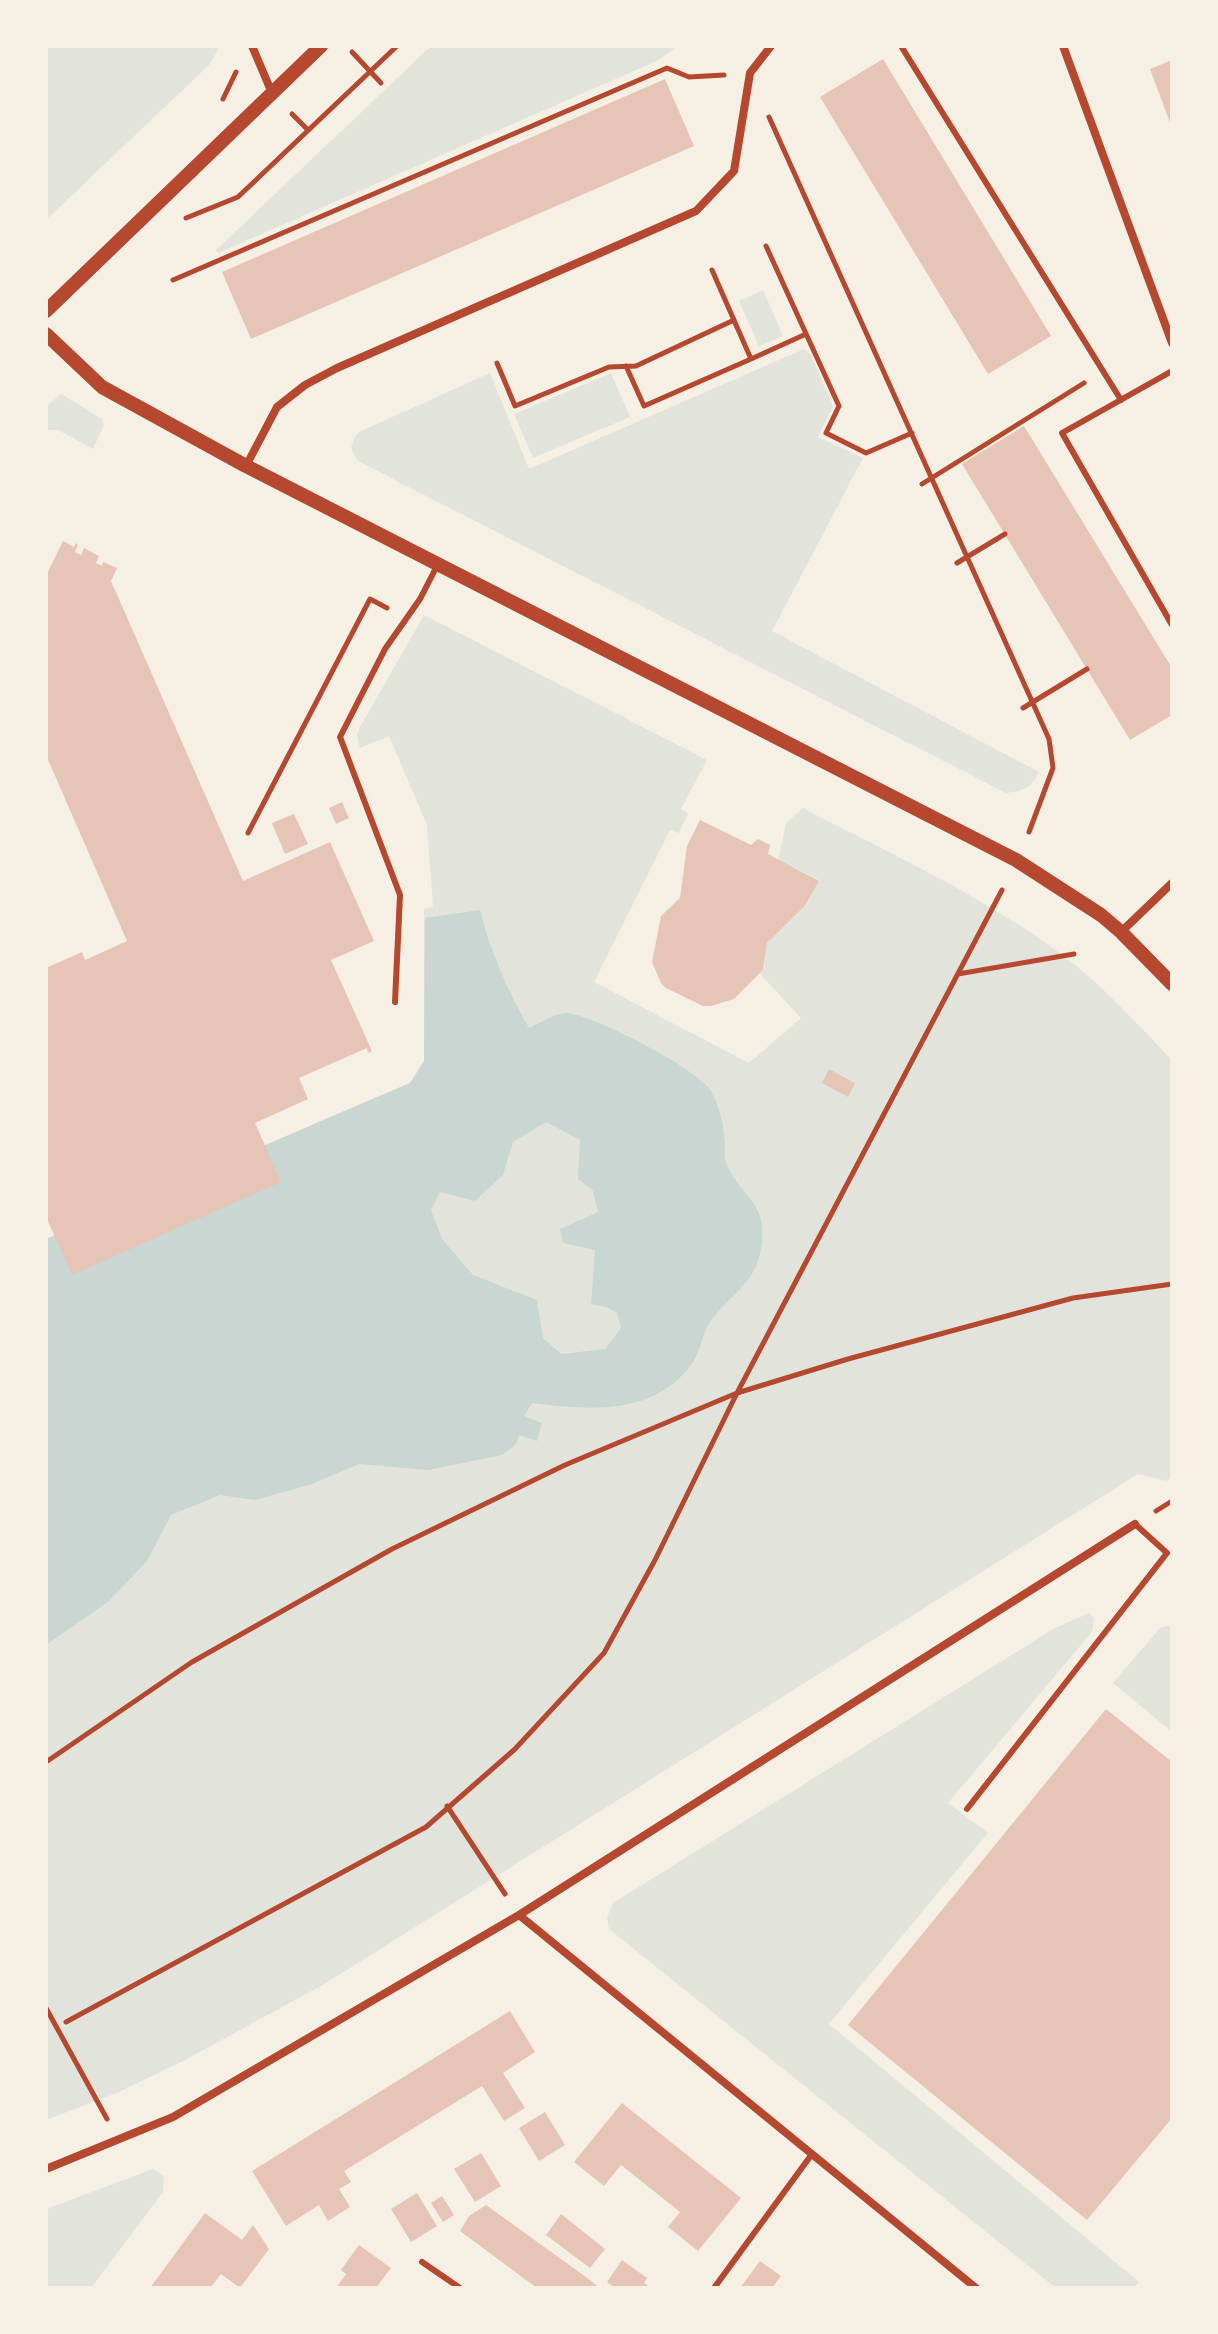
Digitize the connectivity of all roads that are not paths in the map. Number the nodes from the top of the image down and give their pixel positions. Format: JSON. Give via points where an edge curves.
{"nodes":[{"id":1,"x":252,"y":46,"type":"edge"},
{"id":2,"x":321,"y":46,"type":"edge"},
{"id":3,"x":771,"y":46,"type":"edge"},
{"id":4,"x":901,"y":46,"type":"edge"},
{"id":5,"x":1063,"y":46,"type":"edge"},
{"id":6,"x":272,"y":93,"type":"junction"},
{"id":7,"x":46,"y":311,"type":"edge"},
{"id":8,"x":46,"y":334,"type":"edge"},
{"id":9,"x":1172,"y":343,"type":"edge"},
{"id":10,"x":1172,"y":371,"type":"edge"},
{"id":11,"x":1121,"y":400,"type":"junction"},
{"id":12,"x":246,"y":466,"type":"junction"},
{"id":13,"x":438,"y":564,"type":"junction"},
{"id":14,"x":1172,"y":625,"type":"edge"},
{"id":15,"x":1172,"y":883,"type":"edge"},
{"id":16,"x":1121,"y":932,"type":"junction"},
{"id":17,"x":1172,"y":984,"type":"edge"},
{"id":18,"x":395,"y":1002,"type":"dead end"},
{"id":19,"x":1135,"y":1524,"type":"joint"},
{"id":20,"x":967,"y":1809,"type":"dead end"},
{"id":21,"x":519,"y":1915,"type":"junction"},
{"id":22,"x":812,"y":2154,"type":"junction"},
{"id":23,"x":46,"y":2169,"type":"edge"},
{"id":24,"x":422,"y":2262,"type":"dead end"},
{"id":25,"x":460,"y":2288,"type":"edge"},
{"id":26,"x":714,"y":2288,"type":"edge"},
{"id":27,"x":976,"y":2288,"type":"edge"}],
"edges":[{"from":1,"to":6,"type":"street"},
{"from":2,"to":6,"type":"street"},
{"from":3,"to":12,"type":"street","via":[[750,73],[734,171],[696,211],[305,385],[277,407]]},
{"from":4,"to":11,"type":"lane"},
{"from":5,"to":9,"type":"street"},
{"from":6,"to":7,"type":"street"},
{"from":8,"to":12,"type":"street","via":[[102,387]]},
{"from":10,"to":11,"type":"lane"},
{"from":11,"to":14,"type":"lane","via":[[1062,433]]},
{"from":12,"to":13,"type":"street"},
{"from":13,"to":16,"type":"street","via":[[1016,860]]},
{"from":13,"to":18,"type":"lane","via":[[385,649],[340,737],[400,895]]},
{"from":15,"to":16,"type":"street"},
{"from":16,"to":17,"type":"street"},
{"from":19,"to":20,"type":"lane","via":[[1167,1553]]},
{"from":19,"to":21,"type":"street"},
{"from":21,"to":22,"type":"street"},
{"from":21,"to":23,"type":"street","via":[[173,2117]]},
{"from":22,"to":26,"type":"lane"},
{"from":22,"to":27,"type":"street"},
{"from":24,"to":25,"type":"lane"}]}
